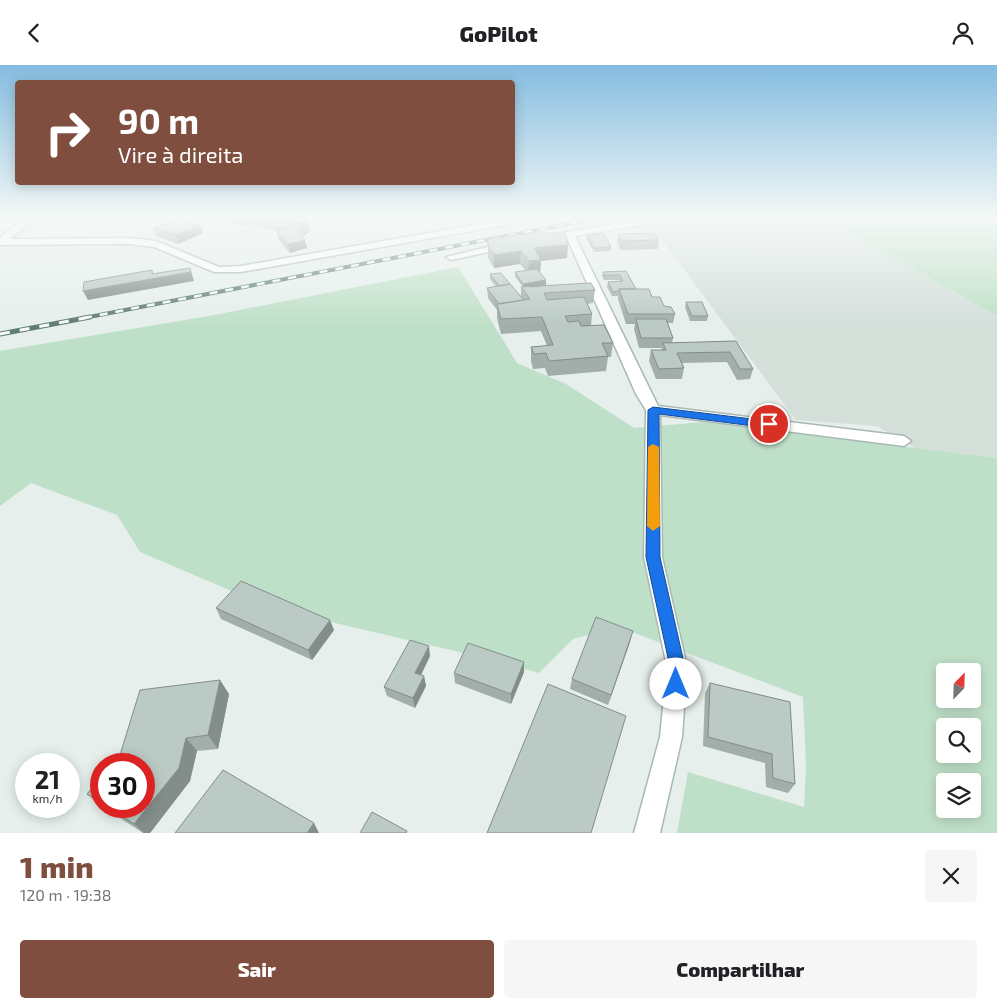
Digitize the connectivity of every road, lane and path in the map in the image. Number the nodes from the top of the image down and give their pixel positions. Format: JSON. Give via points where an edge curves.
{"nodes":[{"id":1,"x":179,"y":254,"type":"edge"},
{"id":2,"x":326,"y":254,"type":"edge"},
{"id":3,"x":466,"y":254,"type":"edge"},
{"id":4,"x":579,"y":254,"type":"edge"},
{"id":5,"x":451,"y":257,"type":"dead end"},
{"id":6,"x":653,"y":410,"type":"junction"},
{"id":7,"x":904,"y":441,"type":"dead end"},
{"id":8,"x":647,"y":833,"type":"edge"}],
"edges":[{"from":1,"to":2,"type":"street","via":[[218,270]]},
{"from":3,"to":5,"type":"street"},
{"from":4,"to":6,"type":"street"},
{"from":6,"to":7,"type":"street"},
{"from":6,"to":8,"type":"street","via":[[653,557],[678,667],[670,737]]}]}
